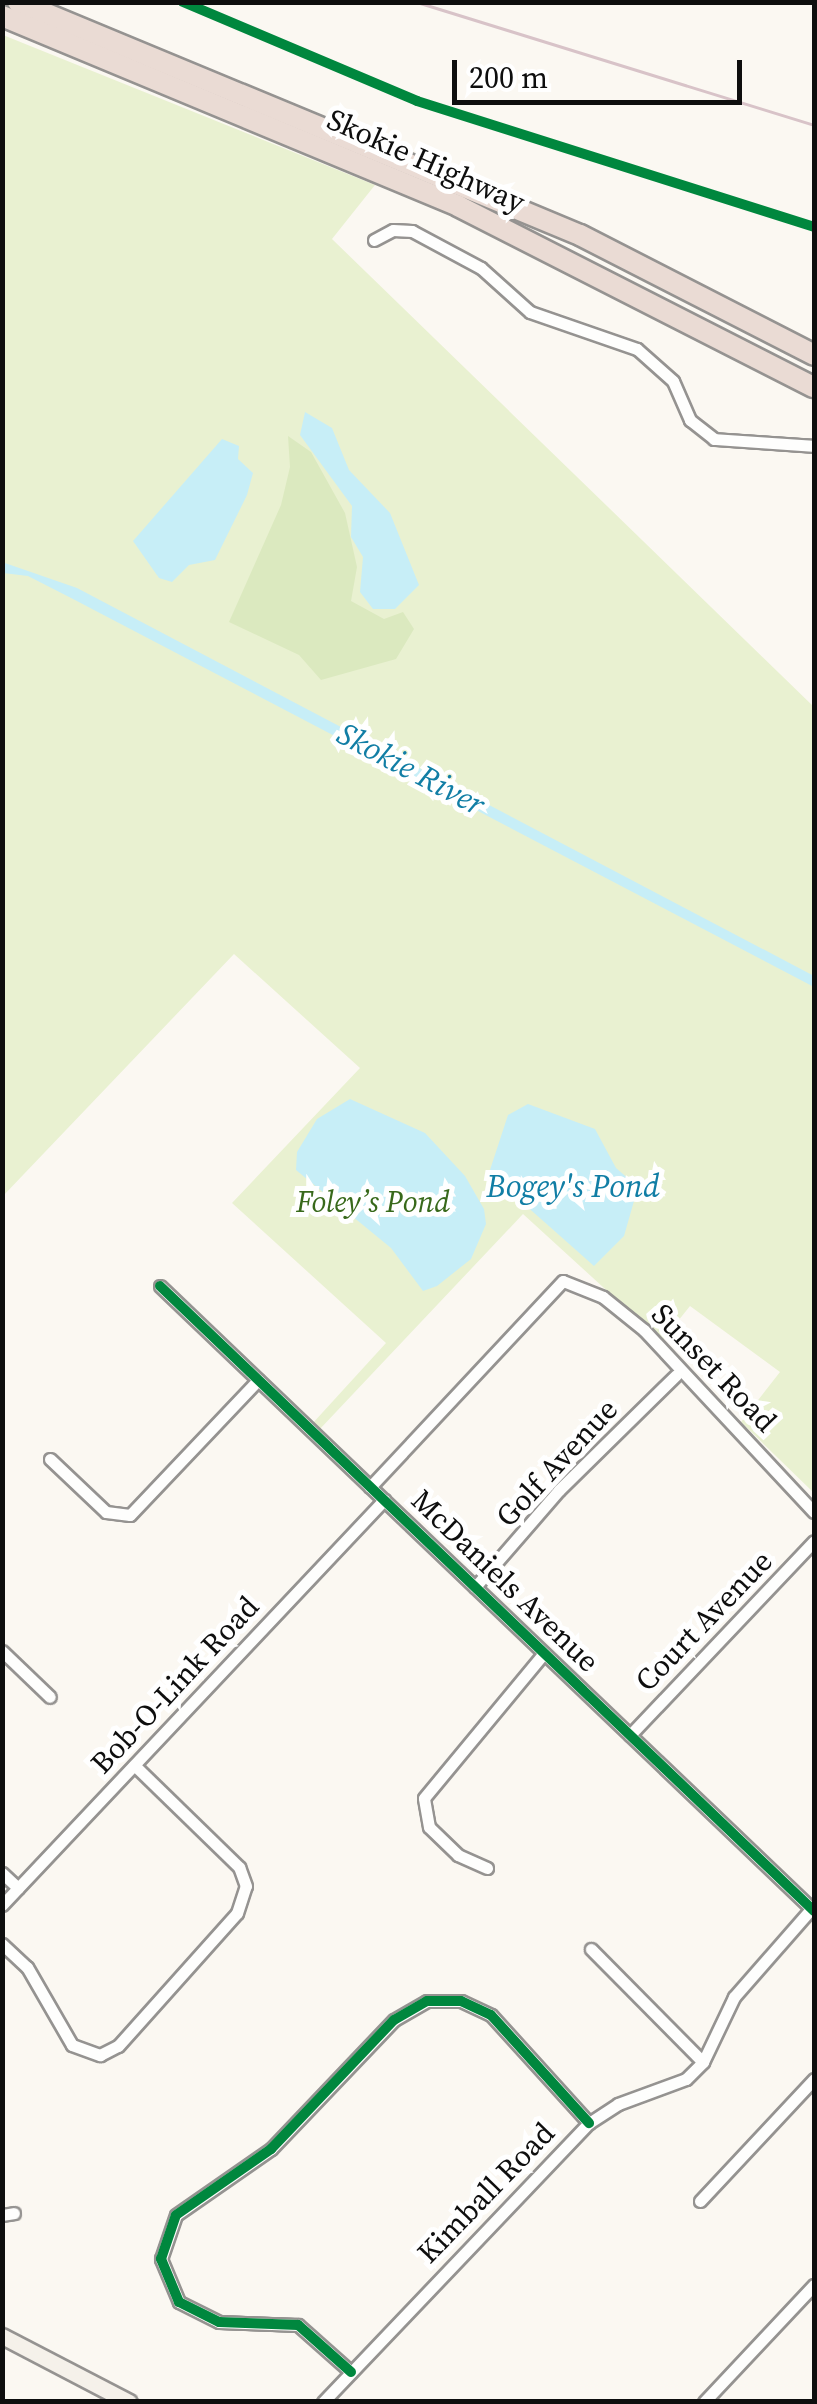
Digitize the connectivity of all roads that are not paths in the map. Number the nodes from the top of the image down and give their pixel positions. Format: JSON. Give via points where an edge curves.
{"nodes":[{"id":1,"x":18,"y":2,"type":"edge"},
{"id":2,"x":2,"y":16,"type":"edge"},
{"id":3,"x":374,"y":240,"type":"dead end"},
{"id":4,"x":814,"y":355,"type":"edge"},
{"id":5,"x":814,"y":387,"type":"edge"},
{"id":6,"x":814,"y":446,"type":"edge"},
{"id":7,"x":160,"y":1286,"type":"dead end"},
{"id":8,"x":676,"y":1375,"type":"dead end"},
{"id":9,"x":258,"y":1380,"type":"junction"},
{"id":10,"x":50,"y":1459,"type":"dead end"},
{"id":11,"x":370,"y":1487,"type":"junction"},
{"id":12,"x":384,"y":1500,"type":"junction"},
{"id":13,"x":814,"y":1512,"type":"edge"},
{"id":14,"x":814,"y":1541,"type":"edge"},
{"id":15,"x":475,"y":1587,"type":"junction"},
{"id":16,"x":2,"y":1651,"type":"edge"},
{"id":17,"x":544,"y":1653,"type":"junction"},
{"id":18,"x":50,"y":1697,"type":"dead end"},
{"id":19,"x":630,"y":1735,"type":"junction"},
{"id":20,"x":134,"y":1765,"type":"junction"},
{"id":21,"x":487,"y":1868,"type":"dead end"},
{"id":22,"x":2,"y":1873,"type":"edge"},
{"id":23,"x":18,"y":1888,"type":"junction"},
{"id":24,"x":2,"y":1904,"type":"edge"},
{"id":25,"x":813,"y":1910,"type":"edge"},
{"id":26,"x":2,"y":1944,"type":"edge"},
{"id":27,"x":592,"y":1948,"type":"dead end"},
{"id":28,"x":703,"y":2062,"type":"junction"},
{"id":29,"x":814,"y":2080,"type":"edge"},
{"id":30,"x":589,"y":2123,"type":"junction"},
{"id":31,"x":700,"y":2201,"type":"dead end"},
{"id":32,"x":814,"y":2285,"type":"edge"},
{"id":33,"x":2,"y":2336,"type":"edge"},
{"id":34,"x":351,"y":2372,"type":"junction"},
{"id":35,"x":129,"y":2402,"type":"edge"},
{"id":36,"x":323,"y":2402,"type":"edge"},
{"id":37,"x":704,"y":2402,"type":"edge"}],
"edges":[{"from":1,"to":4,"type":"highway","name":"Skokie Highway","via":[[564,228]]},
{"from":2,"to":5,"type":"highway","name":"Skokie Highway","via":[[458,206]]},
{"from":3,"to":6,"type":"street","via":[[392,230],[412,231],[481,268],[530,312],[637,349],[673,381],[690,420],[714,439]]},
{"from":7,"to":9,"type":"street","name":"McDaniels Avenue"},
{"from":8,"to":15,"type":"street","name":"Golf Avenue","via":[[560,1490]]},
{"from":9,"to":10,"type":"street","via":[[130,1515],[106,1512]]},
{"from":9,"to":11,"type":"street","name":"McDaniels Avenue"},
{"from":11,"to":12,"type":"street","name":"McDaniels Avenue"},
{"from":11,"to":13,"type":"street","name":"Sunset Road","via":[[562,1281],[603,1297],[644,1330]]},
{"from":12,"to":15,"type":"street","name":"McDaniels Avenue"},
{"from":12,"to":20,"type":"street","name":"Bob-O-Link Road"},
{"from":14,"to":19,"type":"street","name":"Court Avenue"},
{"from":15,"to":17,"type":"street","name":"McDaniels Avenue"},
{"from":16,"to":18,"type":"street"},
{"from":17,"to":19,"type":"street","name":"McDaniels Avenue"},
{"from":17,"to":21,"type":"street","via":[[424,1798],[428,1827],[466,1861]]},
{"from":19,"to":25,"type":"street","name":"McDaniels Avenue"},
{"from":20,"to":23,"type":"street","name":"Bob-O-Link Road"},
{"from":20,"to":26,"type":"street","via":[[240,1867],[246,1886],[237,1912],[118,2046],[100,2055],[72,2045],[27,1967]]},
{"from":22,"to":23,"type":"street"},
{"from":23,"to":24,"type":"street","name":"Bob-O-Link Road"},
{"from":25,"to":28,"type":"street","name":"Kimball Road","via":[[734,1997]]},
{"from":27,"to":28,"type":"street"},
{"from":28,"to":30,"type":"street","name":"Kimball Road","via":[[669,2088],[618,2104]]},
{"from":29,"to":31,"type":"street"},
{"from":30,"to":34,"type":"street","name":"Kimball Road"},
{"from":30,"to":34,"type":"street","via":[[491,2014],[461,2000],[427,2002],[394,2020],[271,2148],[176,2215],[161,2259],[179,2302],[220,2322],[298,2325]]},
{"from":32,"to":37,"type":"street"},
{"from":33,"to":35,"type":"main road"},
{"from":34,"to":36,"type":"street","name":"Kimball Road"}]}
